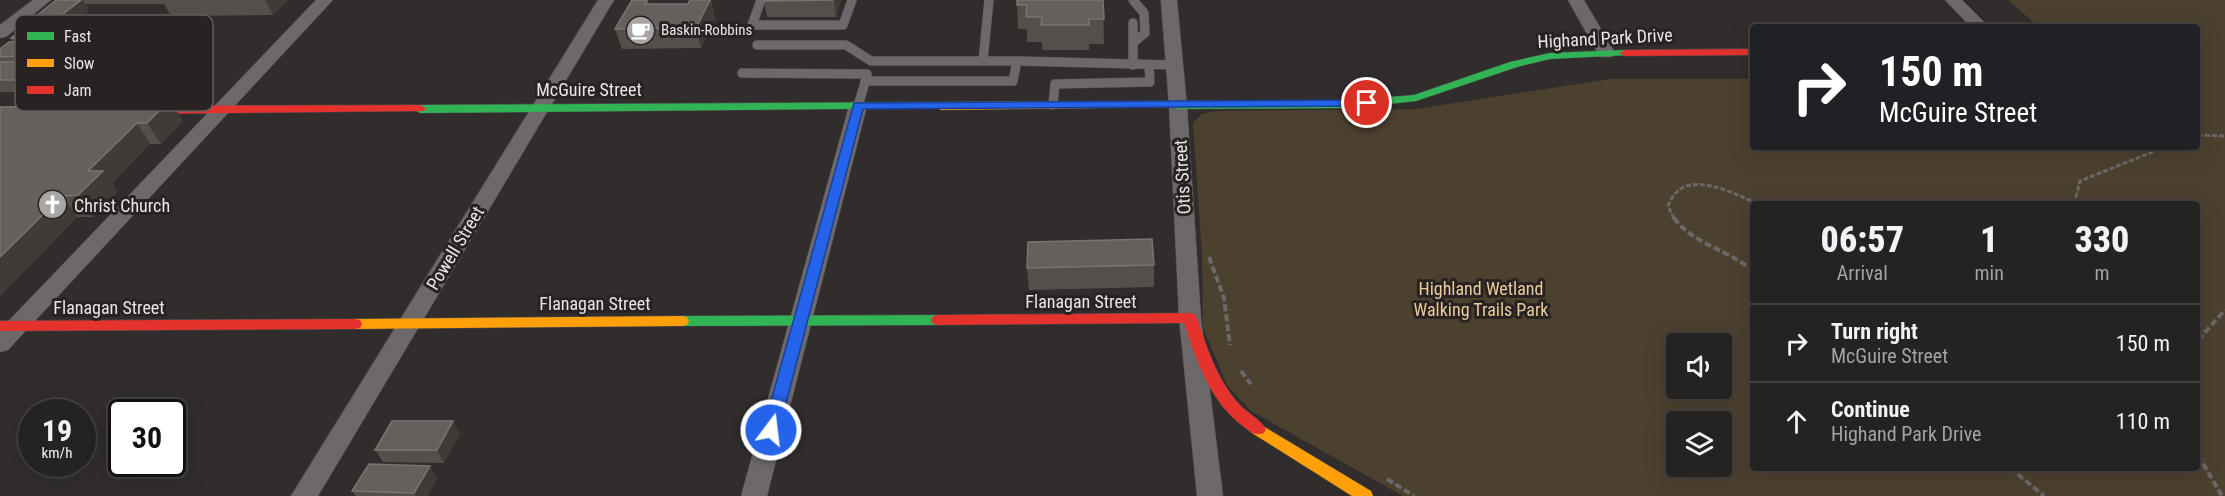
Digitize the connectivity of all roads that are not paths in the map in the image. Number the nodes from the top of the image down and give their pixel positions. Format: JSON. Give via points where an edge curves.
{"nodes":[{"id":1,"x":43,"y":0,"type":"edge"},
{"id":2,"x":325,"y":0,"type":"edge"},
{"id":3,"x":606,"y":0,"type":"edge"},
{"id":4,"x":761,"y":0,"type":"edge"},
{"id":5,"x":852,"y":0,"type":"edge"},
{"id":6,"x":989,"y":0,"type":"edge"},
{"id":7,"x":1133,"y":0,"type":"edge"},
{"id":8,"x":1169,"y":0,"type":"edge"},
{"id":9,"x":1576,"y":0,"type":"edge"},
{"id":10,"x":1953,"y":0,"type":"edge"},
{"id":11,"x":1133,"y":11,"type":"dead end"},
{"id":12,"x":23,"y":15,"type":"edge"},
{"id":13,"x":15,"y":21,"type":"edge"},
{"id":14,"x":1133,"y":23,"type":"dead end"},
{"id":15,"x":1978,"y":24,"type":"edge"},
{"id":16,"x":0,"y":33,"type":"edge"},
{"id":17,"x":1134,"y":42,"type":"junction"},
{"id":18,"x":757,"y":45,"type":"dead end"},
{"id":19,"x":1750,"y":52,"type":"edge"},
{"id":20,"x":1606,"y":53,"type":"junction"},
{"id":21,"x":983,"y":61,"type":"junction"},
{"id":22,"x":1017,"y":61,"type":"junction"},
{"id":23,"x":871,"y":62,"type":"junction"},
{"id":24,"x":1133,"y":64,"type":"junction"},
{"id":25,"x":1149,"y":65,"type":"junction"},
{"id":26,"x":1174,"y":65,"type":"junction"},
{"id":27,"x":742,"y":73,"type":"dead end"},
{"id":28,"x":866,"y":77,"type":"junction"},
{"id":29,"x":1053,"y":105,"type":"junction"},
{"id":30,"x":858,"y":106,"type":"junction"},
{"id":31,"x":1178,"y":106,"type":"junction"},
{"id":32,"x":541,"y":108,"type":"junction"},
{"id":33,"x":213,"y":109,"type":"edge"},
{"id":34,"x":222,"y":109,"type":"junction"},
{"id":35,"x":1190,"y":318,"type":"junction"},
{"id":36,"x":800,"y":320,"type":"junction"},
{"id":37,"x":410,"y":322,"type":"junction"},
{"id":38,"x":9,"y":326,"type":"edge"},
{"id":39,"x":0,"y":344,"type":"edge"},
{"id":40,"x":304,"y":496,"type":"edge"},
{"id":41,"x":754,"y":496,"type":"edge"},
{"id":42,"x":1210,"y":496,"type":"edge"},
{"id":43,"x":1365,"y":496,"type":"edge"}],
"edges":[{"from":1,"to":12,"type":"street"},
{"from":2,"to":34,"type":"street"},
{"from":3,"to":32,"type":"street","name":"Powell Street"},
{"from":4,"to":5,"type":"lane","via":[[752,25],[843,25]]},
{"from":6,"to":21,"type":"lane"},
{"from":7,"to":11,"type":"lane"},
{"from":7,"to":17,"type":"lane","via":[[1144,13],[1144,33]]},
{"from":8,"to":26,"type":"street","name":"Otis Street"},
{"from":9,"to":20,"type":"street"},
{"from":10,"to":15,"type":"street"},
{"from":13,"to":16,"type":"street"},
{"from":14,"to":17,"type":"lane"},
{"from":17,"to":24,"type":"lane"},
{"from":18,"to":23,"type":"lane","via":[[846,45]]},
{"from":19,"to":20,"type":"street","name":"Highand Park Drive"},
{"from":20,"to":31,"type":"street","name":"Highand Park Drive","via":[[1525,61],[1435,93],[1399,101]]},
{"from":21,"to":22,"type":"lane"},
{"from":21,"to":23,"type":"lane"},
{"from":22,"to":24,"type":"lane"},
{"from":22,"to":28,"type":"lane","via":[[1013,81]]},
{"from":23,"to":28,"type":"lane"},
{"from":24,"to":25,"type":"lane"},
{"from":25,"to":26,"type":"lane"},
{"from":25,"to":29,"type":"lane","via":[[1150,82],[1055,84]]},
{"from":26,"to":31,"type":"street","name":"Otis Street"},
{"from":27,"to":28,"type":"lane"},
{"from":28,"to":30,"type":"lane"},
{"from":29,"to":30,"type":"street","name":"McGuire Street"},
{"from":29,"to":31,"type":"street","name":"McGuire Street"},
{"from":30,"to":32,"type":"street","name":"McGuire Street"},
{"from":30,"to":36,"type":"street"},
{"from":31,"to":35,"type":"street","name":"Otis Street"},
{"from":32,"to":34,"type":"street","name":"McGuire Street"},
{"from":32,"to":37,"type":"street","name":"Powell Street"},
{"from":33,"to":34,"type":"street","name":"McGuire Street"},
{"from":34,"to":38,"type":"street"},
{"from":35,"to":36,"type":"street","name":"Flanagan Street"},
{"from":35,"to":42,"type":"street","name":"Otis Street"},
{"from":35,"to":43,"type":"street","name":"Otis Street","via":[[1204,363],[1245,421]]},
{"from":36,"to":37,"type":"street","name":"Flanagan Street"},
{"from":36,"to":41,"type":"street"},
{"from":37,"to":38,"type":"street","name":"Flanagan Street"},
{"from":37,"to":40,"type":"street","name":"Powell Street"},
{"from":38,"to":39,"type":"street"}]}
